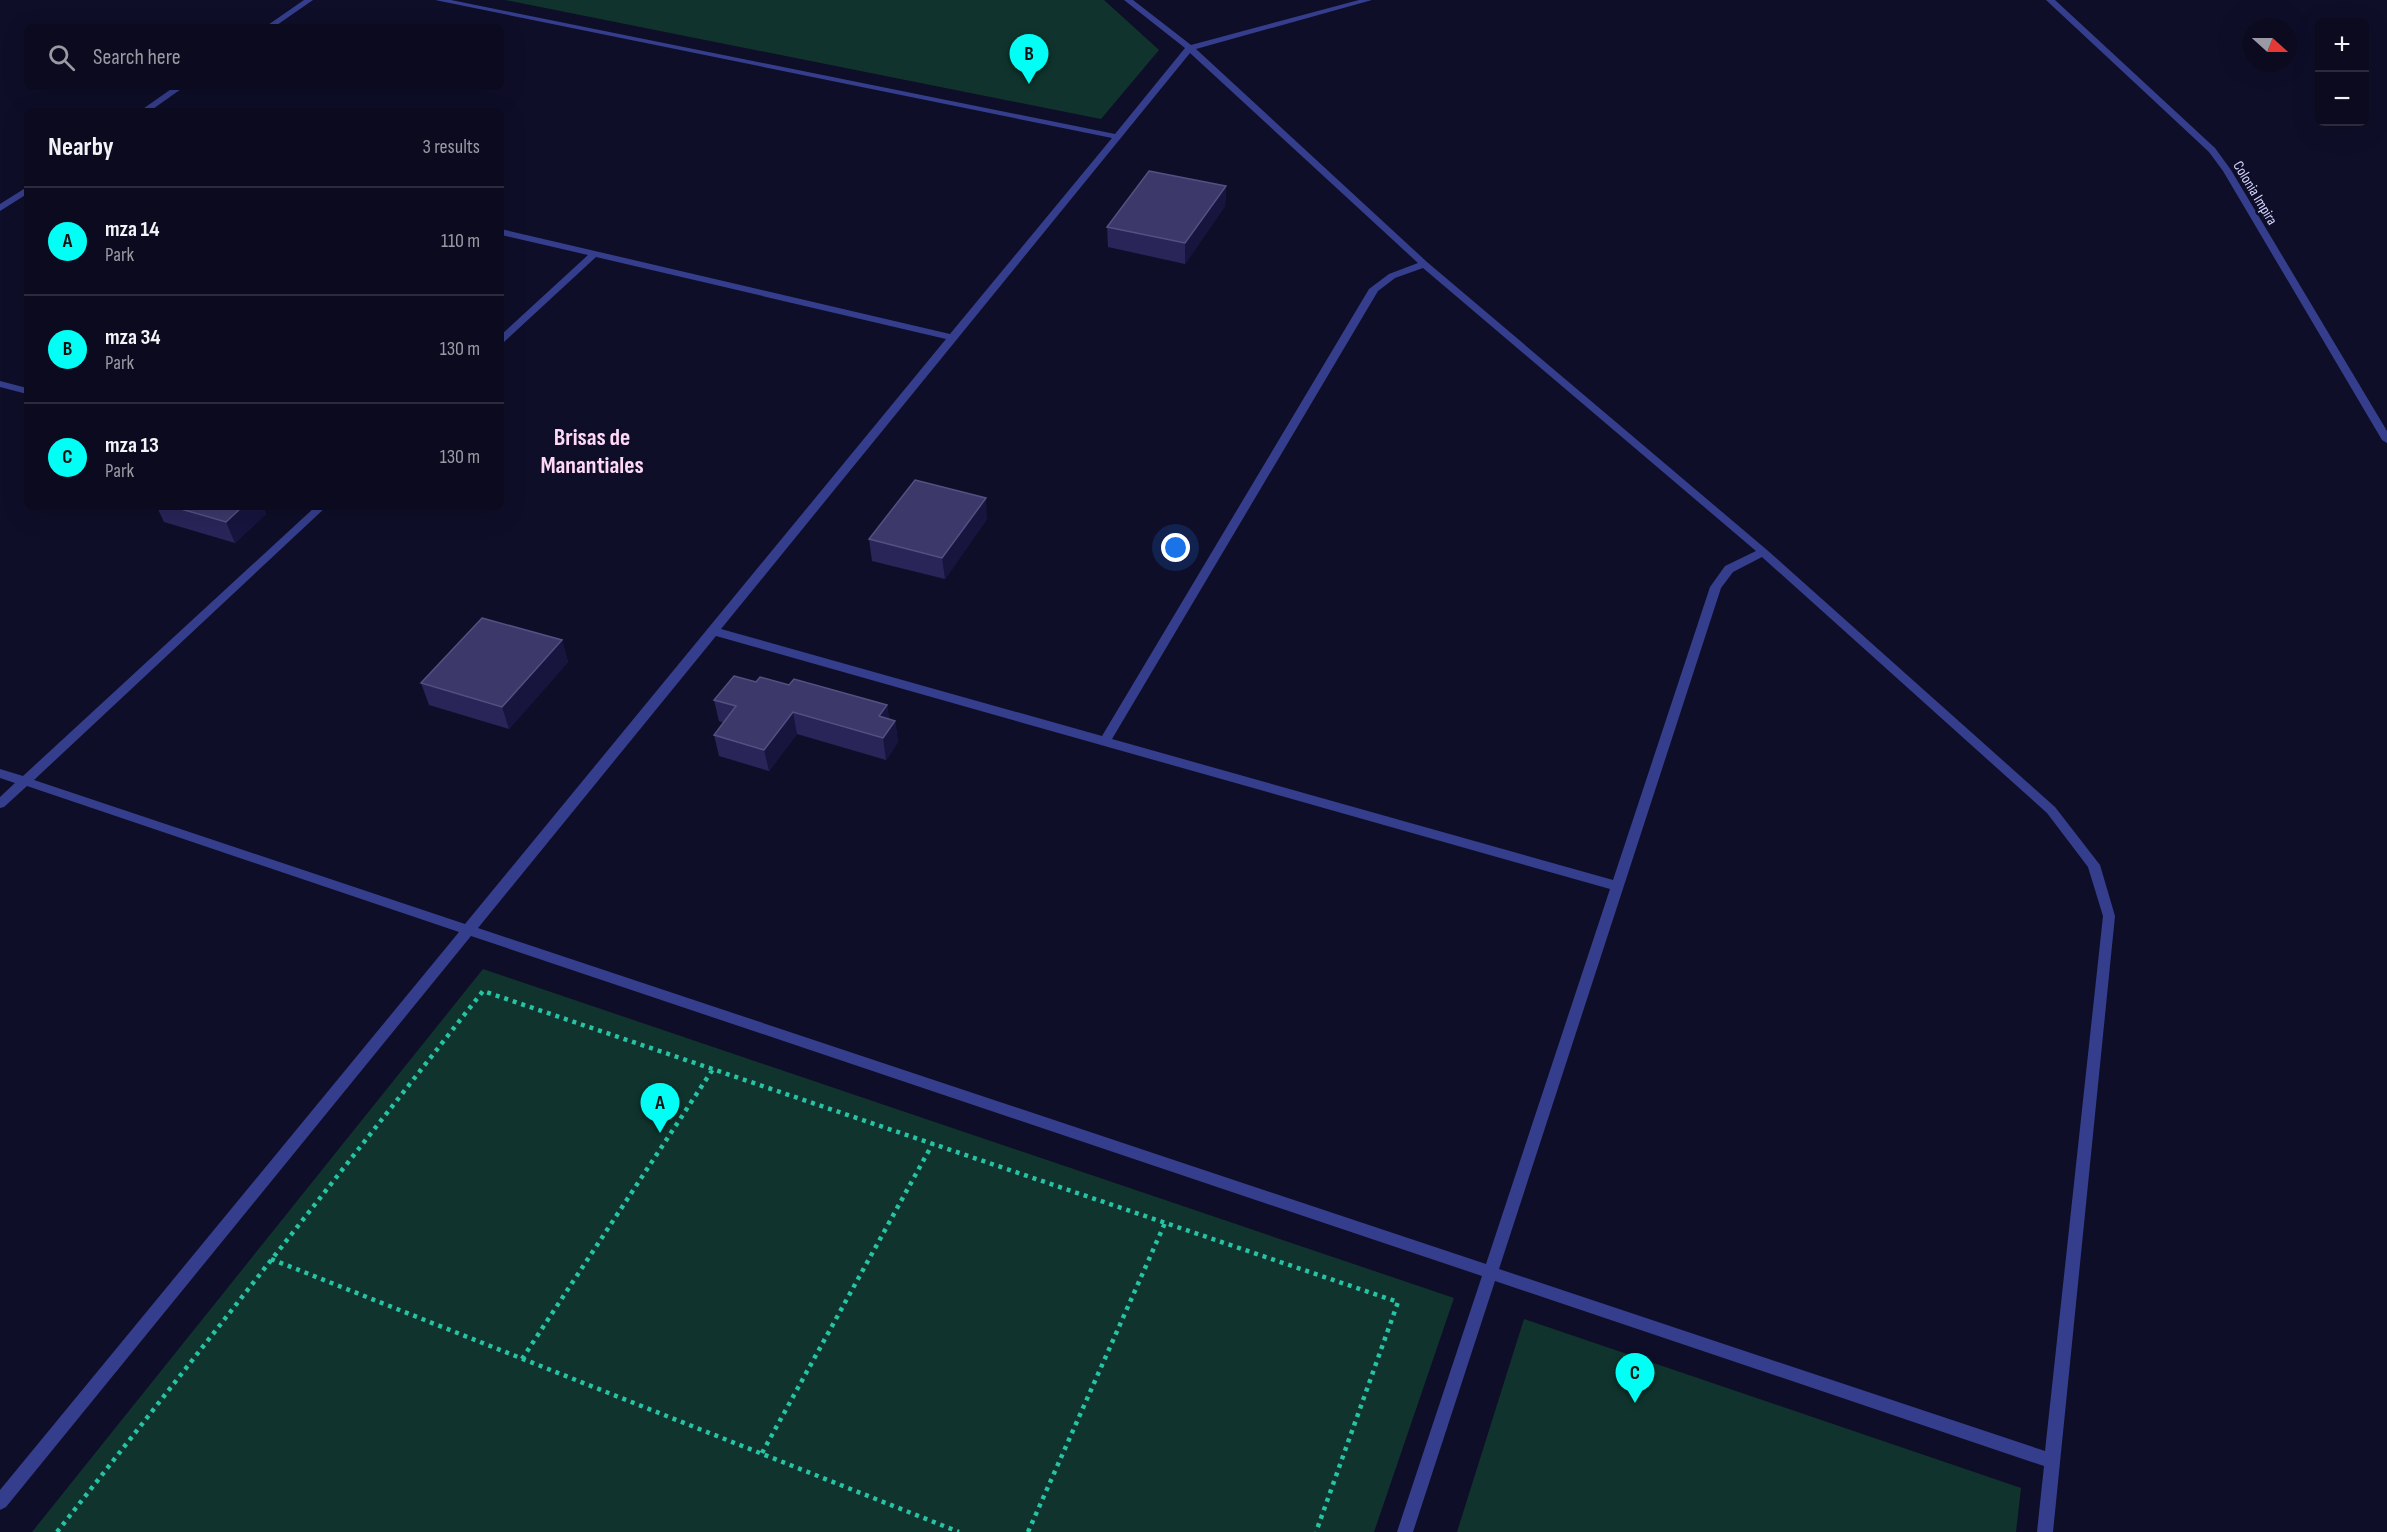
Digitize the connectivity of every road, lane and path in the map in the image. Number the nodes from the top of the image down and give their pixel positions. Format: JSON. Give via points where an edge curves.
{"nodes":[{"id":1,"x":309,"y":0,"type":"edge"},
{"id":2,"x":438,"y":0,"type":"edge"},
{"id":3,"x":1128,"y":0,"type":"edge"},
{"id":4,"x":1368,"y":0,"type":"edge"},
{"id":5,"x":2050,"y":0,"type":"edge"},
{"id":6,"x":273,"y":24,"type":"edge"},
{"id":7,"x":1190,"y":48,"type":"junction"},
{"id":8,"x":176,"y":90,"type":"edge"},
{"id":9,"x":148,"y":108,"type":"edge"},
{"id":10,"x":1118,"y":137,"type":"junction"},
{"id":11,"x":24,"y":192,"type":"edge"},
{"id":12,"x":0,"y":208,"type":"edge"},
{"id":13,"x":504,"y":233,"type":"edge"},
{"id":14,"x":594,"y":254,"type":"junction"},
{"id":15,"x":1424,"y":264,"type":"junction"},
{"id":16,"x":504,"y":337,"type":"edge"},
{"id":17,"x":953,"y":338,"type":"junction"},
{"id":18,"x":0,"y":384,"type":"edge"},
{"id":19,"x":24,"y":390,"type":"edge"},
{"id":20,"x":2387,"y":440,"type":"edge"},
{"id":21,"x":318,"y":510,"type":"edge"},
{"id":22,"x":1763,"y":552,"type":"junction"},
{"id":23,"x":713,"y":631,"type":"junction"},
{"id":24,"x":1105,"y":741,"type":"junction"},
{"id":25,"x":0,"y":773,"type":"edge"},
{"id":26,"x":25,"y":781,"type":"junction"},
{"id":27,"x":0,"y":804,"type":"edge"},
{"id":28,"x":1617,"y":886,"type":"junction"},
{"id":29,"x":468,"y":930,"type":"junction"},
{"id":30,"x":713,"y":1069,"type":"junction"},
{"id":31,"x":933,"y":1143,"type":"junction"},
{"id":32,"x":1165,"y":1223,"type":"junction"},
{"id":33,"x":271,"y":1259,"type":"junction"},
{"id":34,"x":1491,"y":1273,"type":"junction"},
{"id":35,"x":522,"y":1359,"type":"junction"},
{"id":36,"x":762,"y":1453,"type":"junction"},
{"id":37,"x":2052,"y":1461,"type":"junction"},
{"id":38,"x":0,"y":1502,"type":"edge"},
{"id":39,"x":57,"y":1532,"type":"edge"},
{"id":40,"x":959,"y":1532,"type":"edge"},
{"id":41,"x":1028,"y":1532,"type":"edge"},
{"id":42,"x":1316,"y":1532,"type":"edge"},
{"id":43,"x":1405,"y":1532,"type":"edge"},
{"id":44,"x":2045,"y":1532,"type":"edge"}],
"edges":[{"from":1,"to":6,"type":"street"},
{"from":2,"to":10,"type":"street"},
{"from":3,"to":7,"type":"street"},
{"from":4,"to":7,"type":"street"},
{"from":5,"to":20,"type":"street","name":"Colonia Impira","via":[[2212,150]]},
{"from":7,"to":10,"type":"street"},
{"from":7,"to":15,"type":"street"},
{"from":8,"to":9,"type":"street"},
{"from":10,"to":17,"type":"street"},
{"from":11,"to":12,"type":"street"},
{"from":13,"to":14,"type":"street"},
{"from":14,"to":16,"type":"street"},
{"from":14,"to":17,"type":"street"},
{"from":15,"to":22,"type":"street"},
{"from":15,"to":24,"type":"street","via":[[1392,276],[1374,289]]},
{"from":17,"to":23,"type":"street"},
{"from":18,"to":19,"type":"street"},
{"from":21,"to":26,"type":"street"},
{"from":22,"to":28,"type":"street","via":[[1729,569],[1716,587]]},
{"from":22,"to":37,"type":"street","via":[[2051,810],[2094,865],[2109,916]]},
{"from":23,"to":24,"type":"street"},
{"from":23,"to":29,"type":"street"},
{"from":24,"to":28,"type":"street"},
{"from":25,"to":26,"type":"street"},
{"from":26,"to":27,"type":"street"},
{"from":26,"to":29,"type":"street"},
{"from":28,"to":34,"type":"street"},
{"from":29,"to":34,"type":"street"},
{"from":29,"to":38,"type":"street"},
{"from":30,"to":31,"type":"path"},
{"from":30,"to":33,"type":"path","via":[[483,991]]},
{"from":30,"to":35,"type":"path"},
{"from":31,"to":32,"type":"path"},
{"from":31,"to":36,"type":"path"},
{"from":32,"to":41,"type":"path"},
{"from":32,"to":42,"type":"path","via":[[1398,1302]]},
{"from":33,"to":35,"type":"path"},
{"from":33,"to":39,"type":"path"},
{"from":34,"to":37,"type":"street"},
{"from":34,"to":43,"type":"street"},
{"from":35,"to":36,"type":"path"},
{"from":36,"to":40,"type":"path"},
{"from":37,"to":44,"type":"street"}]}
